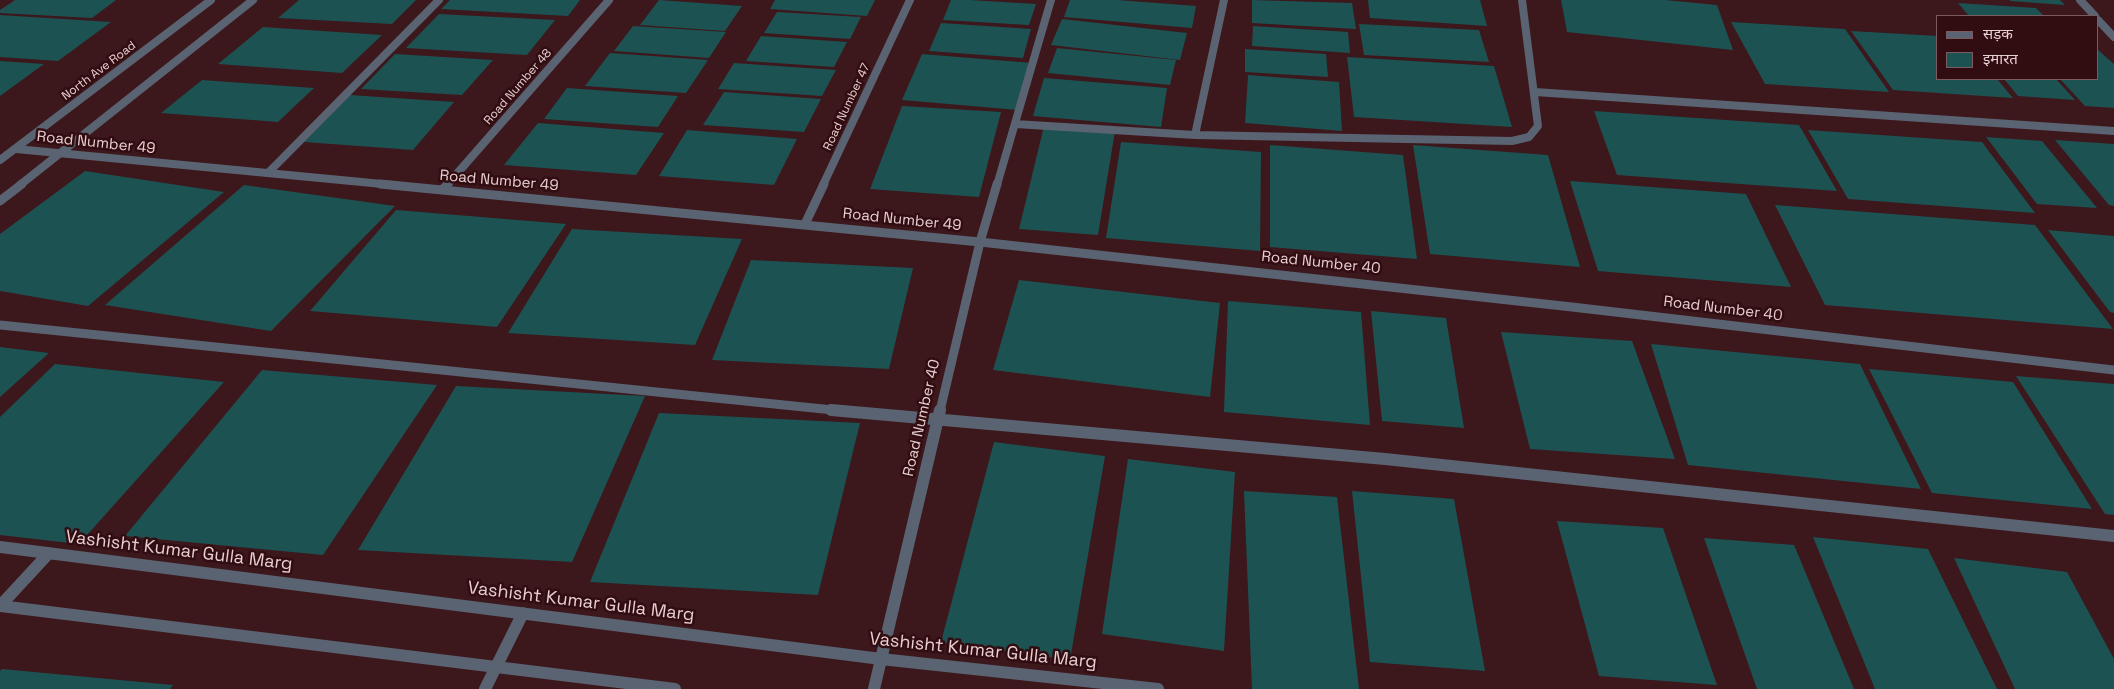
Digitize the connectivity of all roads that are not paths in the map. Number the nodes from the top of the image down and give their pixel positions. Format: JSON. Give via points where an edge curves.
{"nodes":[{"id":1,"x":211,"y":0,"type":"edge"},
{"id":2,"x":254,"y":0,"type":"edge"},
{"id":3,"x":439,"y":0,"type":"edge"},
{"id":4,"x":609,"y":0,"type":"edge"},
{"id":5,"x":910,"y":0,"type":"edge"},
{"id":6,"x":1051,"y":0,"type":"edge"},
{"id":7,"x":1224,"y":0,"type":"edge"},
{"id":8,"x":1522,"y":0,"type":"edge"},
{"id":9,"x":2080,"y":0,"type":"edge"},
{"id":10,"x":2093,"y":15,"type":"edge"},
{"id":11,"x":2099,"y":21,"type":"edge"},
{"id":12,"x":2114,"y":38,"type":"edge"},
{"id":13,"x":1535,"y":92,"type":"junction"},
{"id":14,"x":1014,"y":124,"type":"junction"},
{"id":15,"x":2114,"y":131,"type":"edge"},
{"id":16,"x":1195,"y":136,"type":"junction"},
{"id":17,"x":16,"y":148,"type":"junction"},
{"id":18,"x":60,"y":154,"type":"junction"},
{"id":19,"x":0,"y":160,"type":"edge"},
{"id":20,"x":268,"y":173,"type":"junction"},
{"id":21,"x":443,"y":189,"type":"junction"},
{"id":22,"x":0,"y":201,"type":"edge"},
{"id":23,"x":805,"y":224,"type":"junction"},
{"id":24,"x":980,"y":242,"type":"junction"},
{"id":25,"x":0,"y":325,"type":"edge"},
{"id":26,"x":2114,"y":370,"type":"edge"},
{"id":27,"x":938,"y":421,"type":"junction"},
{"id":28,"x":2114,"y":536,"type":"edge"},
{"id":29,"x":0,"y":547,"type":"edge"},
{"id":30,"x":49,"y":553,"type":"junction"},
{"id":31,"x":0,"y":606,"type":"edge"},
{"id":32,"x":523,"y":614,"type":"junction"},
{"id":33,"x":881,"y":659,"type":"junction"},
{"id":34,"x":496,"y":667,"type":"junction"},
{"id":35,"x":485,"y":689,"type":"edge"},
{"id":36,"x":675,"y":689,"type":"edge"},
{"id":37,"x":874,"y":689,"type":"edge"},
{"id":38,"x":1158,"y":689,"type":"edge"}],
"edges":[{"from":1,"to":17,"type":"street","name":"North Ave Road"},
{"from":2,"to":18,"type":"street"},
{"from":3,"to":20,"type":"street"},
{"from":4,"to":21,"type":"street","name":"Road Number 48"},
{"from":5,"to":23,"type":"street","name":"Road Number 47"},
{"from":6,"to":14,"type":"street"},
{"from":7,"to":16,"type":"street"},
{"from":8,"to":13,"type":"street"},
{"from":9,"to":10,"type":"street"},
{"from":11,"to":12,"type":"street"},
{"from":13,"to":15,"type":"street"},
{"from":13,"to":16,"type":"street","via":[[1538,126],[1529,136],[1512,141]]},
{"from":14,"to":16,"type":"street"},
{"from":14,"to":24,"type":"street"},
{"from":17,"to":18,"type":"street","name":"Road Number 49"},
{"from":17,"to":19,"type":"street","name":"North Ave Road"},
{"from":18,"to":20,"type":"street","name":"Road Number 49"},
{"from":18,"to":22,"type":"street"},
{"from":20,"to":21,"type":"street","name":"Road Number 49"},
{"from":21,"to":23,"type":"street","name":"Road Number 49"},
{"from":23,"to":24,"type":"street","name":"Road Number 49"},
{"from":24,"to":26,"type":"street","name":"Road Number 40"},
{"from":24,"to":27,"type":"street","name":"Road Number 40"},
{"from":25,"to":27,"type":"street"},
{"from":27,"to":28,"type":"street","via":[[1385,460]]},
{"from":27,"to":33,"type":"street","name":"Road Number 40"},
{"from":29,"to":30,"type":"street","name":"Vashisht Kumar Gulla Marg"},
{"from":30,"to":31,"type":"street"},
{"from":30,"to":32,"type":"street","name":"Vashisht Kumar Gulla Marg"},
{"from":31,"to":34,"type":"street"},
{"from":32,"to":33,"type":"street","name":"Vashisht Kumar Gulla Marg"},
{"from":32,"to":34,"type":"street"},
{"from":33,"to":37,"type":"street","name":"Road Number 40"},
{"from":33,"to":38,"type":"street","name":"Vashisht Kumar Gulla Marg"},
{"from":34,"to":35,"type":"street"},
{"from":34,"to":36,"type":"street"}]}
